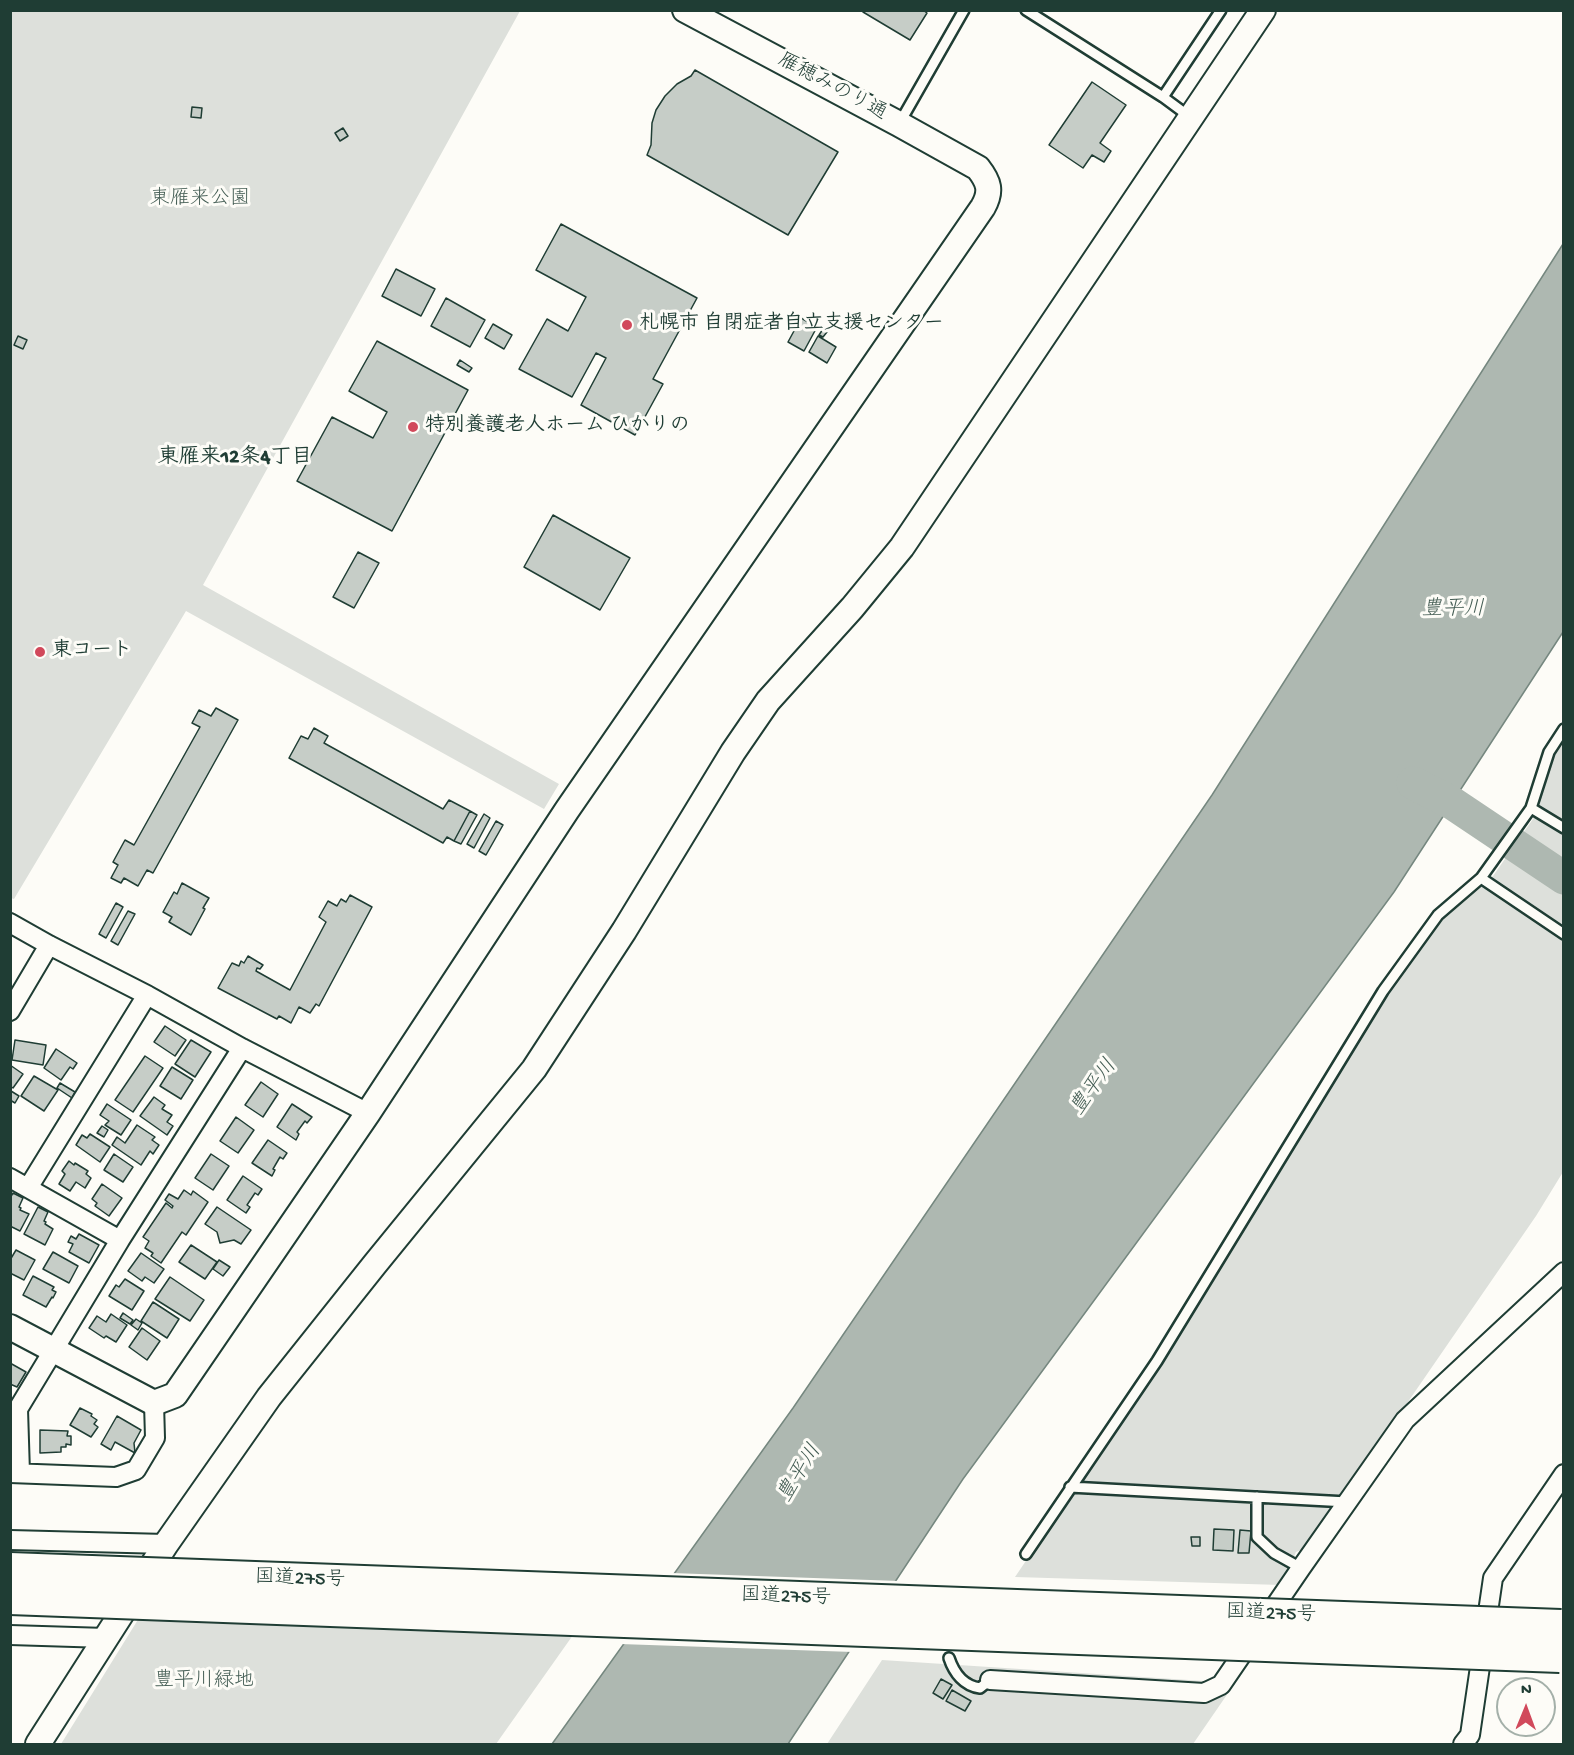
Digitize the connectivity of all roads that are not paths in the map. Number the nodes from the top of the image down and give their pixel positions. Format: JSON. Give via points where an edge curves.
{"nodes":[{"id":1,"x":964,"y":10,"type":"edge"},
{"id":2,"x":1026,"y":10,"type":"edge"},
{"id":3,"x":1221,"y":10,"type":"edge"},
{"id":4,"x":1263,"y":10,"type":"edge"},
{"id":5,"x":696,"y":13,"type":"edge"},
{"id":6,"x":1163,"y":98,"type":"junction"},
{"id":7,"x":1191,"y":118,"type":"junction"},
{"id":8,"x":899,"y":124,"type":"junction"},
{"id":9,"x":1563,"y":729,"type":"edge"},
{"id":10,"x":1531,"y":808,"type":"junction"},
{"id":11,"x":1563,"y":828,"type":"edge"},
{"id":12,"x":1481,"y":878,"type":"junction"},
{"id":13,"x":10,"y":923,"type":"edge"},
{"id":14,"x":1563,"y":933,"type":"edge"},
{"id":15,"x":50,"y":945,"type":"junction"},
{"id":16,"x":147,"y":995,"type":"junction"},
{"id":17,"x":10,"y":1011,"type":"edge"},
{"id":18,"x":242,"y":1048,"type":"junction"},
{"id":19,"x":368,"y":1113,"type":"junction"},
{"id":20,"x":10,"y":1178,"type":"edge"},
{"id":21,"x":28,"y":1188,"type":"junction"},
{"id":22,"x":120,"y":1240,"type":"junction"},
{"id":23,"x":1563,"y":1272,"type":"edge"},
{"id":24,"x":10,"y":1327,"type":"edge"},
{"id":25,"x":52,"y":1350,"type":"junction"},
{"id":26,"x":154,"y":1403,"type":"junction"},
{"id":27,"x":15,"y":1473,"type":"edge"},
{"id":28,"x":1563,"y":1474,"type":"edge"},
{"id":29,"x":1070,"y":1487,"type":"junction"},
{"id":30,"x":1257,"y":1497,"type":"junction"},
{"id":31,"x":1347,"y":1502,"type":"junction"},
{"id":32,"x":10,"y":1540,"type":"edge"},
{"id":33,"x":166,"y":1544,"type":"junction"},
{"id":34,"x":1026,"y":1554,"type":"dead end"},
{"id":35,"x":1301,"y":1568,"type":"junction"},
{"id":36,"x":10,"y":1569,"type":"edge"},
{"id":37,"x":10,"y":1598,"type":"edge"},
{"id":38,"x":10,"y":1635,"type":"edge"},
{"id":39,"x":106,"y":1638,"type":"junction"},
{"id":40,"x":949,"y":1658,"type":"dead end"},
{"id":41,"x":990,"y":1680,"type":"joint"},
{"id":42,"x":38,"y":1744,"type":"edge"},
{"id":43,"x":1463,"y":1744,"type":"edge"}],
"edges":[{"from":1,"to":8,"type":"lane"},
{"from":2,"to":6,"type":"lane"},
{"from":3,"to":6,"type":"lane"},
{"from":4,"to":7,"type":"street"},
{"from":5,"to":8,"type":"street","name":"雁穂みのり通"},
{"from":6,"to":7,"type":"lane"},
{"from":7,"to":33,"type":"street","via":[[902,547],[768,701],[534,1069],[268,1397]]},
{"from":8,"to":19,"type":"street","name":"雁穂みのり通","via":[[978,168],[988,186],[983,207],[567,810]]},
{"from":9,"to":10,"type":"lane","via":[[1549,752]]},
{"from":10,"to":11,"type":"lane"},
{"from":10,"to":12,"type":"lane"},
{"from":12,"to":14,"type":"lane"},
{"from":12,"to":29,"type":"lane","via":[[1438,915],[1383,991],[1157,1361]]},
{"from":13,"to":15,"type":"street"},
{"from":15,"to":16,"type":"street"},
{"from":15,"to":17,"type":"street"},
{"from":16,"to":18,"type":"street"},
{"from":16,"to":21,"type":"street"},
{"from":18,"to":19,"type":"street"},
{"from":18,"to":22,"type":"street"},
{"from":19,"to":26,"type":"street","via":[[175,1395]]},
{"from":20,"to":21,"type":"street"},
{"from":21,"to":22,"type":"street"},
{"from":22,"to":25,"type":"street"},
{"from":23,"to":31,"type":"street","via":[[1404,1420]]},
{"from":24,"to":25,"type":"street"},
{"from":25,"to":26,"type":"street"},
{"from":25,"to":27,"type":"street","via":[[18,1409]]},
{"from":26,"to":27,"type":"street","via":[[155,1438],[136,1470],[116,1476]]},
{"from":28,"to":43,"type":"street","via":[[1493,1578],[1470,1735]]},
{"from":29,"to":30,"type":"lane"},
{"from":29,"to":34,"type":"lane"},
{"from":30,"to":31,"type":"lane"},
{"from":30,"to":35,"type":"lane","via":[[1257,1537],[1274,1553]]},
{"from":31,"to":35,"type":"street"},
{"from":32,"to":33,"type":"street"},
{"from":33,"to":39,"type":"street"},
{"from":35,"to":41,"type":"street","via":[[1221,1684],[1204,1693]]},
{"from":36,"to":37,"type":"highway","name":"国道275号","bridge":true,"via":[[1560,1641]]},
{"from":38,"to":39,"type":"street"},
{"from":39,"to":42,"type":"street"},
{"from":40,"to":41,"type":"lane","via":[[957,1674],[971,1687],[980,1688]]}]}
